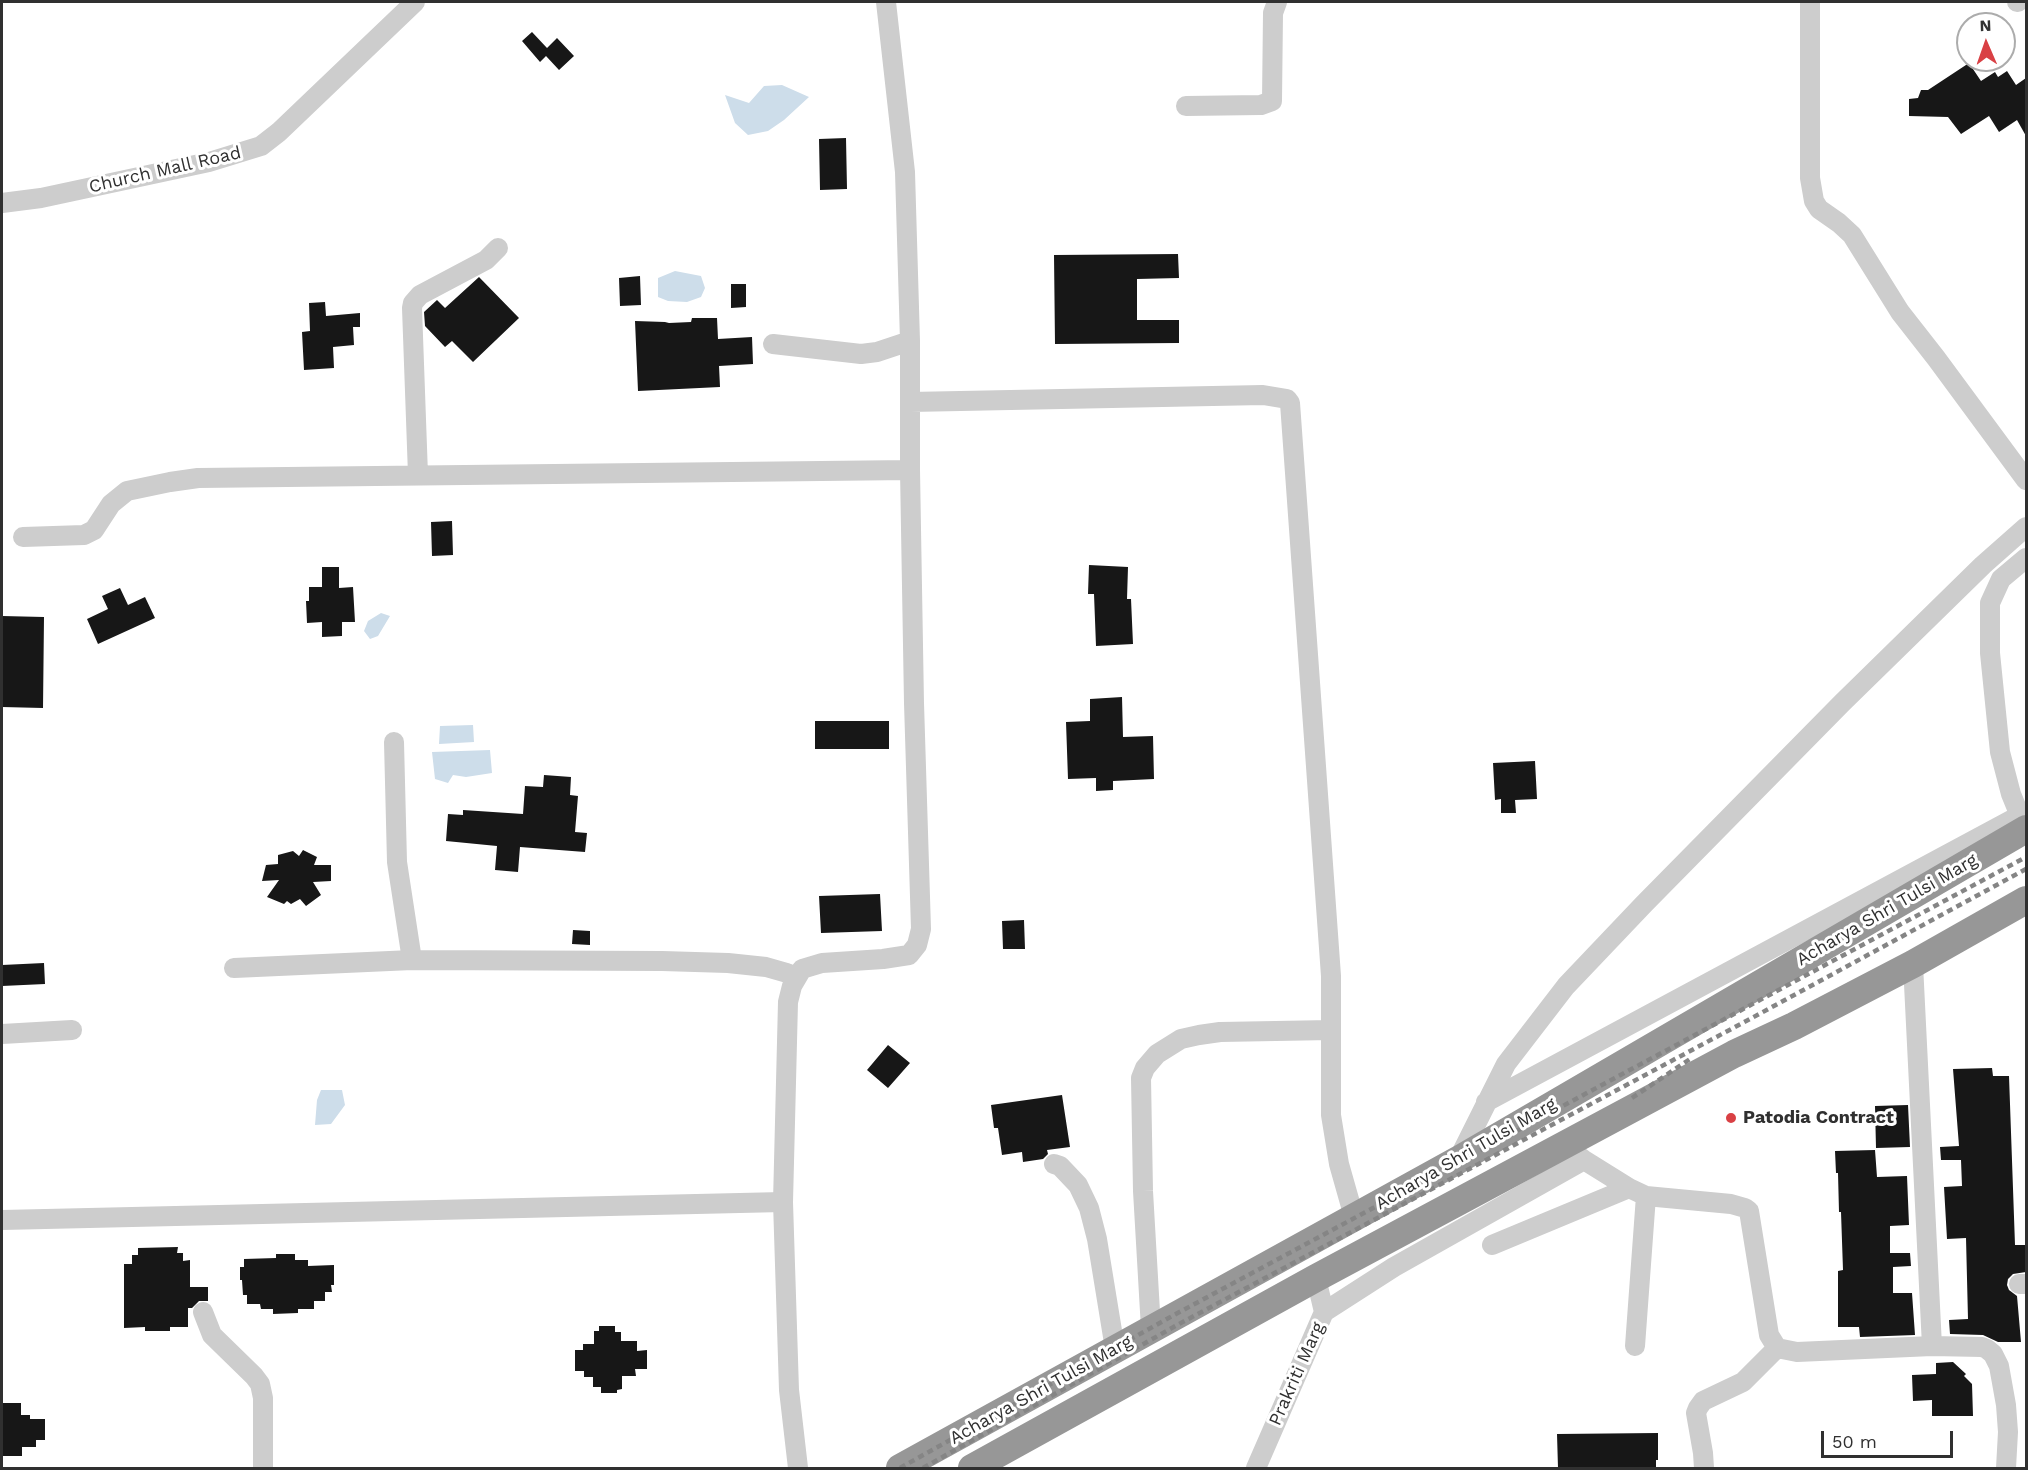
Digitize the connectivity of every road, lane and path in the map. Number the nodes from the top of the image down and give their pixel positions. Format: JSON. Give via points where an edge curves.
{"nodes":[{"id":1,"x":415,"y":2,"type":"edge"},
{"id":2,"x":886,"y":2,"type":"edge"},
{"id":3,"x":1277,"y":2,"type":"edge"},
{"id":4,"x":1810,"y":2,"type":"edge"},
{"id":5,"x":1186,"y":106,"type":"dead end"},
{"id":6,"x":2,"y":203,"type":"edge"},
{"id":7,"x":498,"y":248,"type":"dead end"},
{"id":8,"x":910,"y":341,"type":"junction"},
{"id":9,"x":773,"y":344,"type":"dead end"},
{"id":10,"x":910,"y":402,"type":"junction"},
{"id":11,"x":910,"y":470,"type":"junction"},
{"id":12,"x":418,"y":475,"type":"junction"},
{"id":13,"x":2026,"y":480,"type":"edge"},
{"id":14,"x":2026,"y":527,"type":"edge"},
{"id":15,"x":23,"y":537,"type":"dead end"},
{"id":16,"x":2026,"y":558,"type":"edge"},
{"id":17,"x":394,"y":742,"type":"dead end"},
{"id":18,"x":2024,"y":822,"type":"edge"},
{"id":19,"x":2026,"y":900,"type":"edge"},
{"id":20,"x":412,"y":960,"type":"junction"},
{"id":21,"x":1913,"y":964,"type":"junction"},
{"id":22,"x":234,"y":968,"type":"dead end"},
{"id":23,"x":796,"y":978,"type":"junction"},
{"id":24,"x":72,"y":1030,"type":"dead end"},
{"id":25,"x":1331,"y":1030,"type":"junction"},
{"id":26,"x":2,"y":1034,"type":"edge"},
{"id":27,"x":1486,"y":1102,"type":"junction"},
{"id":28,"x":1574,"y":1152,"type":"junction"},
{"id":29,"x":1458,"y":1160,"type":"junction"},
{"id":30,"x":1054,"y":1164,"type":"dead end"},
{"id":31,"x":1637,"y":1192,"type":"junction"},
{"id":32,"x":783,"y":1202,"type":"junction"},
{"id":33,"x":1354,"y":1217,"type":"junction"},
{"id":34,"x":2,"y":1220,"type":"edge"},
{"id":35,"x":1492,"y":1245,"type":"dead end"},
{"id":36,"x":1294,"y":1250,"type":"junction"},
{"id":37,"x":1316,"y":1278,"type":"junction"},
{"id":38,"x":203,"y":1312,"type":"dead end"},
{"id":39,"x":1324,"y":1312,"type":"junction"},
{"id":40,"x":1151,"y":1329,"type":"junction"},
{"id":41,"x":1635,"y":1346,"type":"dead end"},
{"id":42,"x":1932,"y":1346,"type":"junction"},
{"id":43,"x":1777,"y":1348,"type":"junction"},
{"id":44,"x":1114,"y":1349,"type":"junction"},
{"id":45,"x":263,"y":1468,"type":"edge"},
{"id":46,"x":798,"y":1468,"type":"edge"},
{"id":47,"x":900,"y":1468,"type":"edge"},
{"id":48,"x":972,"y":1468,"type":"edge"},
{"id":49,"x":1256,"y":1468,"type":"edge"},
{"id":50,"x":1704,"y":1468,"type":"edge"},
{"id":51,"x":2006,"y":1468,"type":"edge"}],
"edges":[{"from":1,"to":6,"type":"street","name":"Church Mall Road","via":[[261,146],[209,162]]},
{"from":2,"to":8,"type":"street","via":[[905,172]]},
{"from":3,"to":5,"type":"street","via":[[1272,101],[1261,105]]},
{"from":4,"to":13,"type":"street","via":[[1810,178],[1814,201],[1852,235],[1900,312]]},
{"from":7,"to":12,"type":"street","via":[[486,260],[420,295],[413,303]]},
{"from":8,"to":9,"type":"street","via":[[861,354]]},
{"from":8,"to":10,"type":"street"},
{"from":10,"to":11,"type":"street"},
{"from":10,"to":25,"type":"street","via":[[1263,395],[1290,403],[1331,976]]},
{"from":11,"to":12,"type":"street"},
{"from":11,"to":23,"type":"street","via":[[919,939],[909,954],[822,963],[802,969]]},
{"from":12,"to":15,"type":"street","via":[[231,477],[170,482],[127,491],[111,504],[94,530],[84,535]]},
{"from":14,"to":27,"type":"street","via":[[1842,703],[1566,986],[1506,1064]]},
{"from":16,"to":18,"type":"street","via":[[2001,579],[1990,603],[1990,653],[2000,752],[2011,794]]},
{"from":17,"to":20,"type":"street","via":[[398,870]]},
{"from":18,"to":27,"type":"street"},
{"from":18,"to":29,"type":"highway","name":"Acharya Shri Tulsi Marg"},
{"from":19,"to":21,"type":"highway","name":"Acharya Shri Tulsi Marg"},
{"from":20,"to":22,"type":"street"},
{"from":20,"to":23,"type":"street","via":[[728,963],[766,967]]},
{"from":21,"to":28,"type":"highway","name":"Acharya Shri Tulsi Marg","via":[[1734,1054]]},
{"from":21,"to":42,"type":"street"},
{"from":23,"to":32,"type":"street","via":[[788,1002]]},
{"from":24,"to":26,"type":"street"},
{"from":25,"to":33,"type":"street","via":[[1333,1134]]},
{"from":25,"to":40,"type":"street","via":[[1199,1035],[1181,1039],[1157,1054],[1145,1068],[1141,1078],[1143,1180]]},
{"from":27,"to":29,"type":"street"},
{"from":28,"to":31,"type":"street"},
{"from":28,"to":37,"type":"highway","name":"Acharya Shri Tulsi Marg"},
{"from":28,"to":39,"type":"street"},
{"from":29,"to":33,"type":"highway","name":"Acharya Shri Tulsi Marg"},
{"from":30,"to":44,"type":"street","via":[[1078,1185],[1089,1208]]},
{"from":31,"to":35,"type":"street"},
{"from":31,"to":41,"type":"street"},
{"from":31,"to":43,"type":"street","via":[[1731,1204],[1749,1211],[1769,1335]]},
{"from":32,"to":34,"type":"street"},
{"from":32,"to":46,"type":"street","via":[[789,1390]]},
{"from":33,"to":36,"type":"highway","name":"Acharya Shri Tulsi Marg"},
{"from":36,"to":37,"type":"highway"},
{"from":36,"to":40,"type":"highway","name":"Acharya Shri Tulsi Marg"},
{"from":37,"to":39,"type":"street","name":"Prakriti Marg"},
{"from":37,"to":48,"type":"highway","name":"Acharya Shri Tulsi Marg"},
{"from":38,"to":45,"type":"street","via":[[212,1335],[260,1384]]},
{"from":39,"to":49,"type":"street","name":"Prakriti Marg"},
{"from":40,"to":44,"type":"highway","name":"Acharya Shri Tulsi Marg"},
{"from":42,"to":43,"type":"street","via":[[1797,1352]]},
{"from":42,"to":51,"type":"street","via":[[1982,1347],[1993,1354],[2006,1405]]},
{"from":43,"to":50,"type":"street","via":[[1743,1382],[1704,1401],[1698,1408]]},
{"from":44,"to":47,"type":"highway","name":"Acharya Shri Tulsi Marg"}]}
